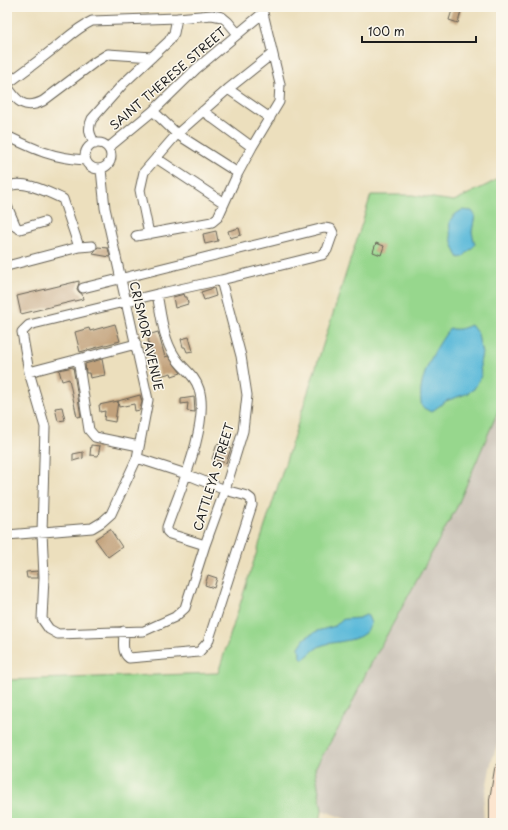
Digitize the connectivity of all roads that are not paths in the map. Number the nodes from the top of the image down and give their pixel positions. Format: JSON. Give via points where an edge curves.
{"nodes":[{"id":1,"x":177,"y":18,"type":"junction"},
{"id":2,"x":238,"y":34,"type":"junction"},
{"id":3,"x":272,"y":54,"type":"junction"},
{"id":4,"x":152,"y":57,"type":"junction"},
{"id":5,"x":7,"y":85,"type":"edge"},
{"id":6,"x":228,"y":89,"type":"junction"},
{"id":7,"x":154,"y":111,"type":"junction"},
{"id":8,"x":203,"y":111,"type":"junction"},
{"id":9,"x":270,"y":118,"type":"junction"},
{"id":10,"x":177,"y":134,"type":"junction"},
{"id":11,"x":7,"y":136,"type":"edge"},
{"id":12,"x":95,"y":144,"type":"junction"},
{"id":13,"x":252,"y":147,"type":"junction"},
{"id":14,"x":108,"y":148,"type":"junction"},
{"id":15,"x":156,"y":158,"type":"junction"},
{"id":16,"x":85,"y":160,"type":"junction"},
{"id":17,"x":101,"y":169,"type":"junction"},
{"id":18,"x":238,"y":173,"type":"junction"},
{"id":19,"x":7,"y":188,"type":"edge"},
{"id":20,"x":224,"y":204,"type":"junction"},
{"id":21,"x":7,"y":206,"type":"edge"},
{"id":22,"x":44,"y":222,"type":"dead end"},
{"id":23,"x":149,"y":234,"type":"junction"},
{"id":24,"x":136,"y":236,"type":"dead end"},
{"id":25,"x":92,"y":246,"type":"dead end"},
{"id":26,"x":79,"y":247,"type":"junction"},
{"id":27,"x":7,"y":266,"type":"edge"},
{"id":28,"x":121,"y":279,"type":"junction"},
{"id":29,"x":221,"y":280,"type":"junction"},
{"id":30,"x":83,"y":288,"type":"dead end"},
{"id":31,"x":157,"y":294,"type":"junction"},
{"id":32,"x":126,"y":301,"type":"junction"},
{"id":33,"x":136,"y":344,"type":"junction"},
{"id":34,"x":78,"y":359,"type":"junction"},
{"id":35,"x":29,"y":372,"type":"junction"},
{"id":36,"x":139,"y":446,"type":"junction"},
{"id":37,"x":136,"y":458,"type":"junction"},
{"id":38,"x":186,"y":474,"type":"junction"},
{"id":39,"x":225,"y":490,"type":"junction"},
{"id":40,"x":42,"y":532,"type":"junction"},
{"id":41,"x":7,"y":535,"type":"edge"},
{"id":42,"x":205,"y":545,"type":"junction"},
{"id":43,"x":124,"y":631,"type":"junction"},
{"id":44,"x":501,"y":770,"type":"edge"},
{"id":45,"x":496,"y":823,"type":"edge"}],
"edges":[{"from":1,"to":2,"type":"street","via":[[212,15],[222,17]]},
{"from":1,"to":4,"type":"street","via":[[174,33],[169,41]]},
{"from":1,"to":5,"type":"street","via":[[92,21],[84,24]]},
{"from":2,"to":3,"type":"street","name":"SAINT THERESE STREET","via":[[263,13]]},
{"from":2,"to":7,"type":"street","name":"SAINT THERESE STREET","via":[[196,69]]},
{"from":3,"to":6,"type":"street"},
{"from":3,"to":9,"type":"street","via":[[280,84],[280,102]]},
{"from":4,"to":5,"type":"street","via":[[108,54],[43,101],[41,107],[24,104],[13,96]]},
{"from":4,"to":12,"type":"street","via":[[123,84],[92,119],[89,125]]},
{"from":6,"to":8,"type":"street"},
{"from":6,"to":9,"type":"street"},
{"from":7,"to":10,"type":"street"},
{"from":7,"to":14,"type":"street","name":"SAINT THERESE STREET"},
{"from":8,"to":10,"type":"street"},
{"from":8,"to":13,"type":"street"},
{"from":9,"to":13,"type":"street"},
{"from":10,"to":15,"type":"street"},
{"from":10,"to":18,"type":"street"},
{"from":11,"to":16,"type":"street","via":[[48,155]]},
{"from":12,"to":14,"type":"street","via":[[102,144]]},
{"from":12,"to":16,"type":"street","via":[[88,148]]},
{"from":13,"to":18,"type":"street"},
{"from":14,"to":17,"type":"street","via":[[110,160],[107,166]]},
{"from":15,"to":20,"type":"street"},
{"from":15,"to":23,"type":"street","via":[[144,172],[140,190]]},
{"from":16,"to":17,"type":"street","via":[[90,167]]},
{"from":17,"to":28,"type":"street","name":"CRISMOR AVENUE","via":[[105,208]]},
{"from":18,"to":20,"type":"street"},
{"from":19,"to":26,"type":"street","via":[[19,184],[26,185],[63,199]]},
{"from":20,"to":23,"type":"street","via":[[218,217],[212,222]]},
{"from":21,"to":22,"type":"street","via":[[16,227],[20,229]]},
{"from":23,"to":24,"type":"street"},
{"from":25,"to":26,"type":"street"},
{"from":26,"to":27,"type":"street"},
{"from":28,"to":29,"type":"street","via":[[331,228],[333,233],[327,250],[322,255]]},
{"from":28,"to":30,"type":"street"},
{"from":28,"to":32,"type":"street","name":"CRISMOR AVENUE"},
{"from":29,"to":31,"type":"street","name":"CATTLEYA STREET"},
{"from":29,"to":39,"type":"street","name":"CATTLEYA STREET","via":[[241,356],[247,395],[243,431]]},
{"from":31,"to":32,"type":"street","name":"CATTLEYA STREET"},
{"from":31,"to":38,"type":"street","via":[[168,344],[178,362],[193,376],[199,389],[199,432]]},
{"from":32,"to":33,"type":"street","name":"CRISMOR AVENUE"},
{"from":32,"to":35,"type":"street","name":"CATTLEYA STREET","via":[[29,325],[22,332]]},
{"from":33,"to":34,"type":"street"},
{"from":33,"to":36,"type":"street","name":"CRISMOR AVENUE","via":[[148,400]]},
{"from":34,"to":35,"type":"street"},
{"from":34,"to":36,"type":"street","via":[[92,434],[95,437]]},
{"from":35,"to":40,"type":"street","name":"CATTLEYA STREET","via":[[45,427]]},
{"from":36,"to":37,"type":"street","name":"CRISMOR AVENUE"},
{"from":37,"to":38,"type":"street"},
{"from":37,"to":40,"type":"street","name":"CRISMOR AVENUE","via":[[111,514],[102,522],[92,528]]},
{"from":38,"to":39,"type":"street"},
{"from":38,"to":42,"type":"street","via":[[167,531]]},
{"from":39,"to":42,"type":"street","name":"CATTLEYA STREET"},
{"from":39,"to":43,"type":"street","via":[[247,496],[252,505],[208,642],[199,652],[129,658],[123,650]]},
{"from":40,"to":41,"type":"street","name":"CRISMOR AVENUE"},
{"from":40,"to":43,"type":"street","name":"CATTLEYA STREET","via":[[42,619],[49,630],[58,634]]},
{"from":42,"to":43,"type":"street","name":"CATTLEYA STREET","via":[[185,608],[175,617],[144,631]]},
{"from":44,"to":45,"type":"main road","via":[[496,800]]}]}
